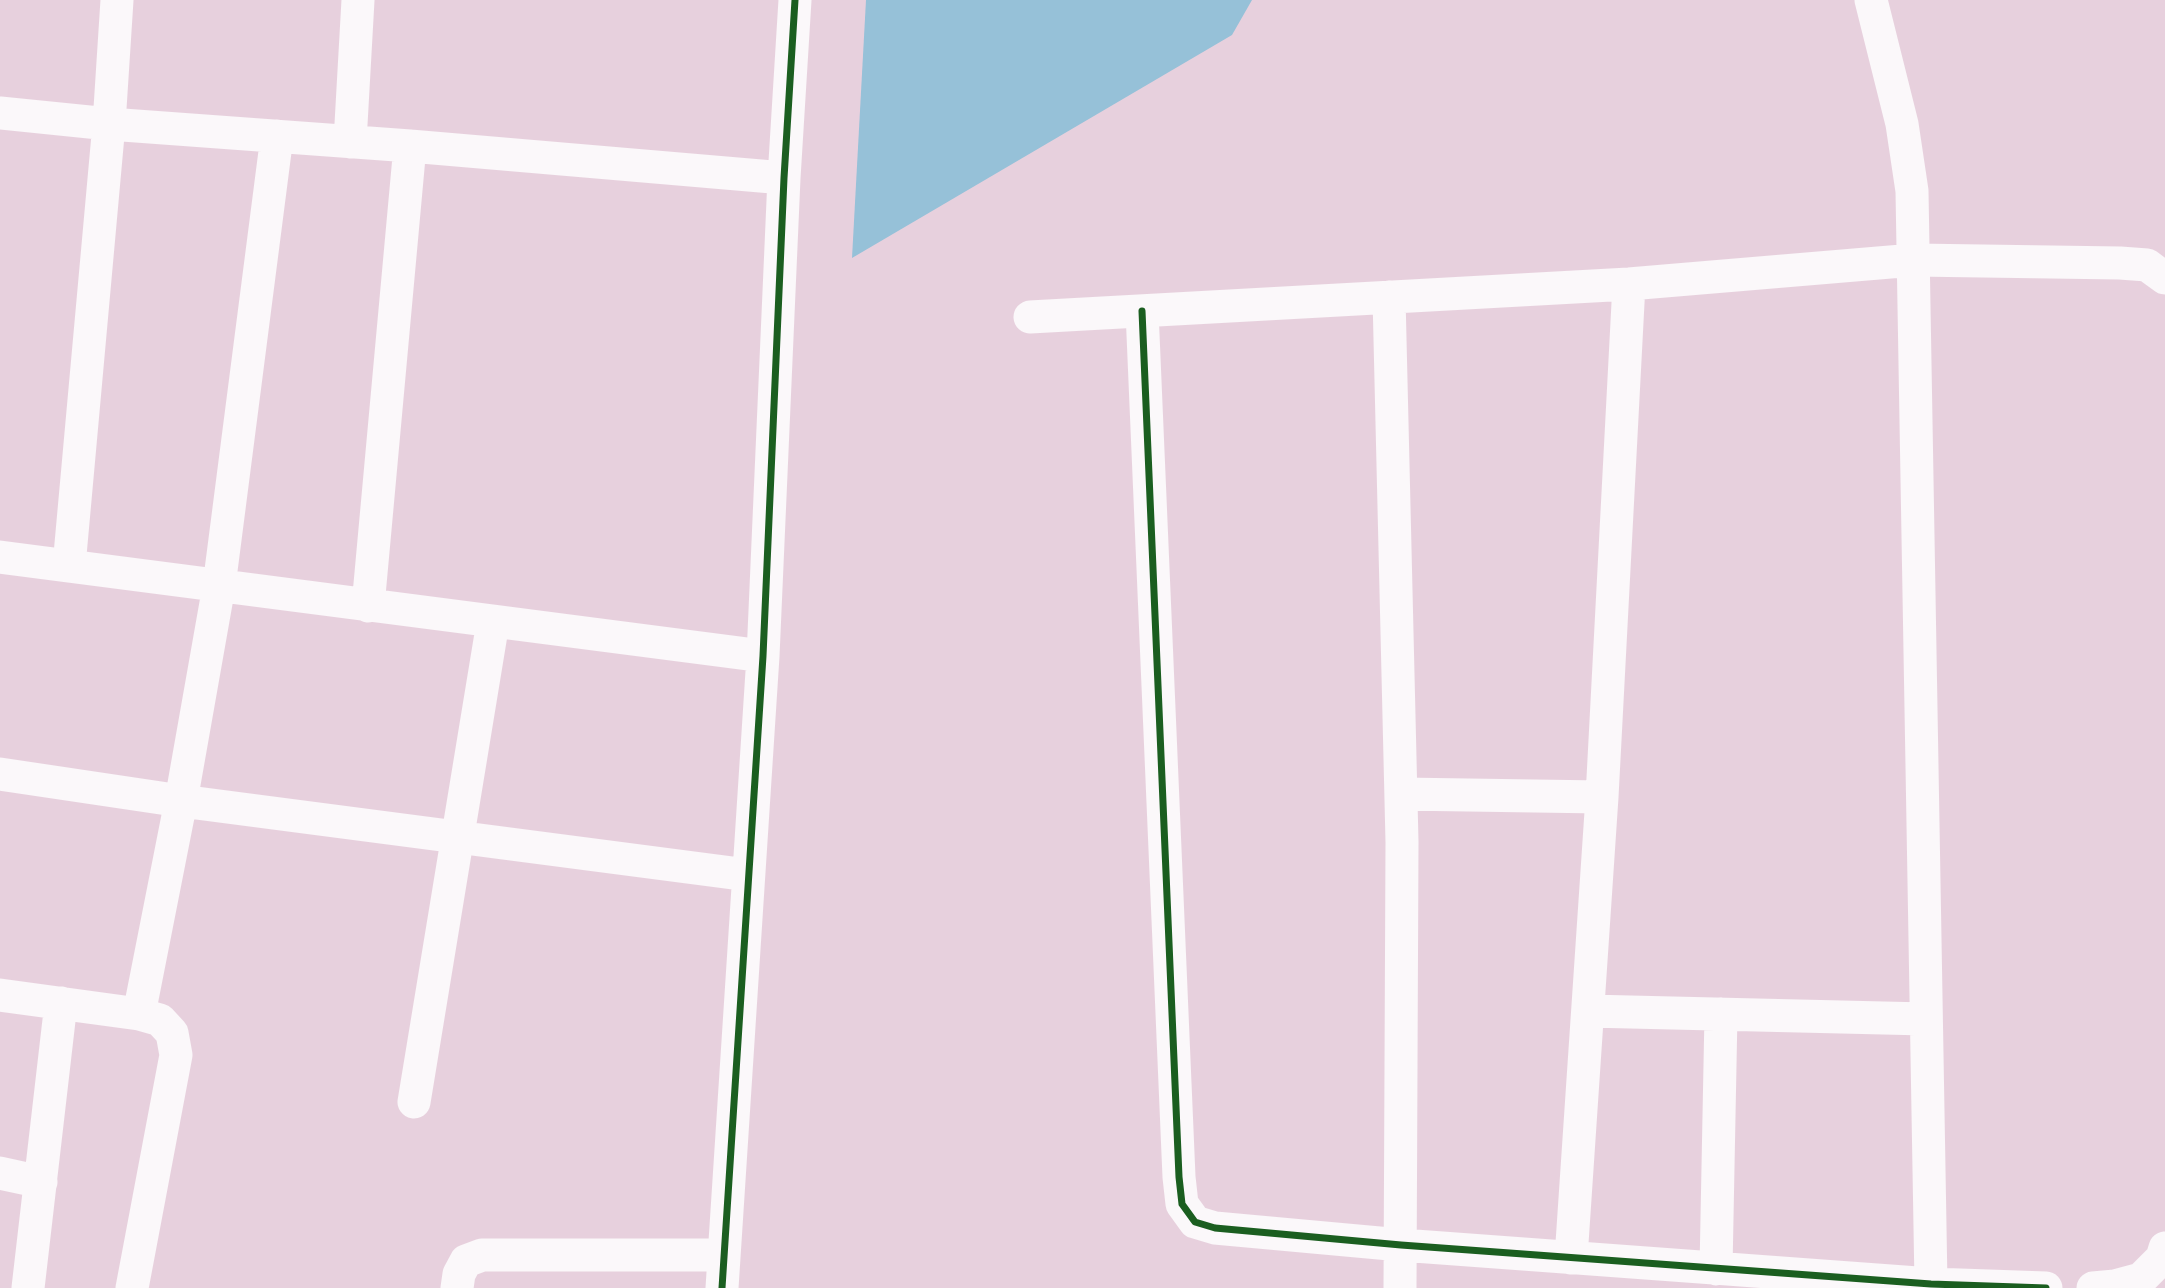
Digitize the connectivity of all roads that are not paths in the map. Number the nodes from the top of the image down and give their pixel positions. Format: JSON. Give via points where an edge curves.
{"nodes":[{"id":1,"x":117,"y":0,"type":"edge"},
{"id":2,"x":358,"y":0,"type":"edge"},
{"id":3,"x":795,"y":0,"type":"edge"},
{"id":4,"x":1871,"y":0,"type":"edge"},
{"id":5,"x":0,"y":113,"type":"edge"},
{"id":6,"x":109,"y":124,"type":"junction"},
{"id":7,"x":277,"y":136,"type":"junction"},
{"id":8,"x":350,"y":142,"type":"junction"},
{"id":9,"x":410,"y":146,"type":"junction"},
{"id":10,"x":784,"y":177,"type":"junction"},
{"id":11,"x":1914,"y":260,"type":"junction"},
{"id":12,"x":2165,"y":278,"type":"edge"},
{"id":13,"x":1629,"y":284,"type":"junction"},
{"id":14,"x":1389,"y":297,"type":"junction"},
{"id":15,"x":1142,"y":312,"type":"junction"},
{"id":16,"x":1030,"y":317,"type":"dead end"},
{"id":17,"x":0,"y":556,"type":"edge"},
{"id":18,"x":69,"y":566,"type":"junction"},
{"id":19,"x":219,"y":586,"type":"junction"},
{"id":20,"x":368,"y":606,"type":"junction"},
{"id":21,"x":494,"y":622,"type":"junction"},
{"id":22,"x":762,"y":656,"type":"junction"},
{"id":23,"x":0,"y":774,"type":"edge"},
{"id":24,"x":1401,"y":794,"type":"junction"},
{"id":25,"x":1602,"y":797,"type":"junction"},
{"id":26,"x":181,"y":802,"type":"junction"},
{"id":27,"x":459,"y":838,"type":"junction"},
{"id":28,"x":748,"y":875,"type":"junction"},
{"id":29,"x":0,"y":995,"type":"edge"},
{"id":30,"x":61,"y":1003,"type":"junction"},
{"id":31,"x":1588,"y":1011,"type":"junction"},
{"id":32,"x":139,"y":1014,"type":"junction"},
{"id":33,"x":1721,"y":1014,"type":"junction"},
{"id":34,"x":1926,"y":1018,"type":"junction"},
{"id":35,"x":414,"y":1102,"type":"dead end"},
{"id":36,"x":0,"y":1173,"type":"edge"},
{"id":37,"x":41,"y":1182,"type":"junction"},
{"id":38,"x":1402,"y":1245,"type":"junction"},
{"id":39,"x":2165,"y":1248,"type":"edge"},
{"id":40,"x":722,"y":1255,"type":"junction"},
{"id":41,"x":1571,"y":1258,"type":"junction"},
{"id":42,"x":1716,"y":1269,"type":"junction"},
{"id":43,"x":1615,"y":1275,"type":"edge"},
{"id":44,"x":1931,"y":1284,"type":"junction"},
{"id":45,"x":29,"y":1288,"type":"edge"},
{"id":46,"x":132,"y":1288,"type":"edge"},
{"id":47,"x":457,"y":1288,"type":"edge"},
{"id":48,"x":722,"y":1288,"type":"edge"},
{"id":49,"x":1400,"y":1288,"type":"edge"},
{"id":50,"x":2016,"y":1288,"type":"edge"},
{"id":51,"x":2046,"y":1288,"type":"edge"},
{"id":52,"x":2092,"y":1288,"type":"edge"}],
"edges":[{"from":1,"to":6,"type":"street"},
{"from":2,"to":8,"type":"street"},
{"from":3,"to":10,"type":"street"},
{"from":4,"to":11,"type":"street","via":[[1902,124],[1912,191]]},
{"from":5,"to":6,"type":"street"},
{"from":6,"to":7,"type":"street"},
{"from":6,"to":18,"type":"street"},
{"from":7,"to":8,"type":"street"},
{"from":7,"to":19,"type":"street"},
{"from":8,"to":9,"type":"street"},
{"from":9,"to":10,"type":"street"},
{"from":9,"to":20,"type":"street"},
{"from":10,"to":22,"type":"street"},
{"from":11,"to":12,"type":"street","via":[[2120,263],[2147,265]]},
{"from":11,"to":13,"type":"street"},
{"from":11,"to":34,"type":"street"},
{"from":13,"to":14,"type":"street"},
{"from":13,"to":25,"type":"street"},
{"from":14,"to":15,"type":"street"},
{"from":14,"to":24,"type":"street"},
{"from":15,"to":16,"type":"street"},
{"from":15,"to":38,"type":"street","via":[[1182,1204],[1195,1222],[1215,1228]]},
{"from":17,"to":18,"type":"street"},
{"from":18,"to":19,"type":"street"},
{"from":19,"to":20,"type":"street"},
{"from":19,"to":26,"type":"street"},
{"from":20,"to":21,"type":"street"},
{"from":21,"to":22,"type":"street"},
{"from":21,"to":27,"type":"street"},
{"from":22,"to":28,"type":"street"},
{"from":23,"to":26,"type":"street"},
{"from":24,"to":25,"type":"street"},
{"from":24,"to":38,"type":"street"},
{"from":25,"to":31,"type":"street"},
{"from":26,"to":27,"type":"street"},
{"from":26,"to":32,"type":"street"},
{"from":27,"to":28,"type":"street"},
{"from":27,"to":35,"type":"street"},
{"from":28,"to":40,"type":"street"},
{"from":29,"to":30,"type":"street"},
{"from":30,"to":32,"type":"street"},
{"from":30,"to":37,"type":"street"},
{"from":31,"to":33,"type":"street"},
{"from":31,"to":41,"type":"street"},
{"from":32,"to":46,"type":"street","via":[[160,1020],[172,1033],[176,1055]]},
{"from":33,"to":34,"type":"street"},
{"from":33,"to":42,"type":"street"},
{"from":34,"to":44,"type":"street"},
{"from":36,"to":37,"type":"street"},
{"from":37,"to":45,"type":"street"},
{"from":38,"to":41,"type":"street"},
{"from":38,"to":49,"type":"street"},
{"from":39,"to":52,"type":"street","via":[[2162,1258],[2141,1279]]},
{"from":40,"to":47,"type":"street","via":[[482,1255],[466,1261]]},
{"from":40,"to":48,"type":"street"},
{"from":41,"to":43,"type":"street"},
{"from":42,"to":43,"type":"street"},
{"from":42,"to":44,"type":"street"},
{"from":44,"to":50,"type":"street"},
{"from":50,"to":51,"type":"street"}]}
